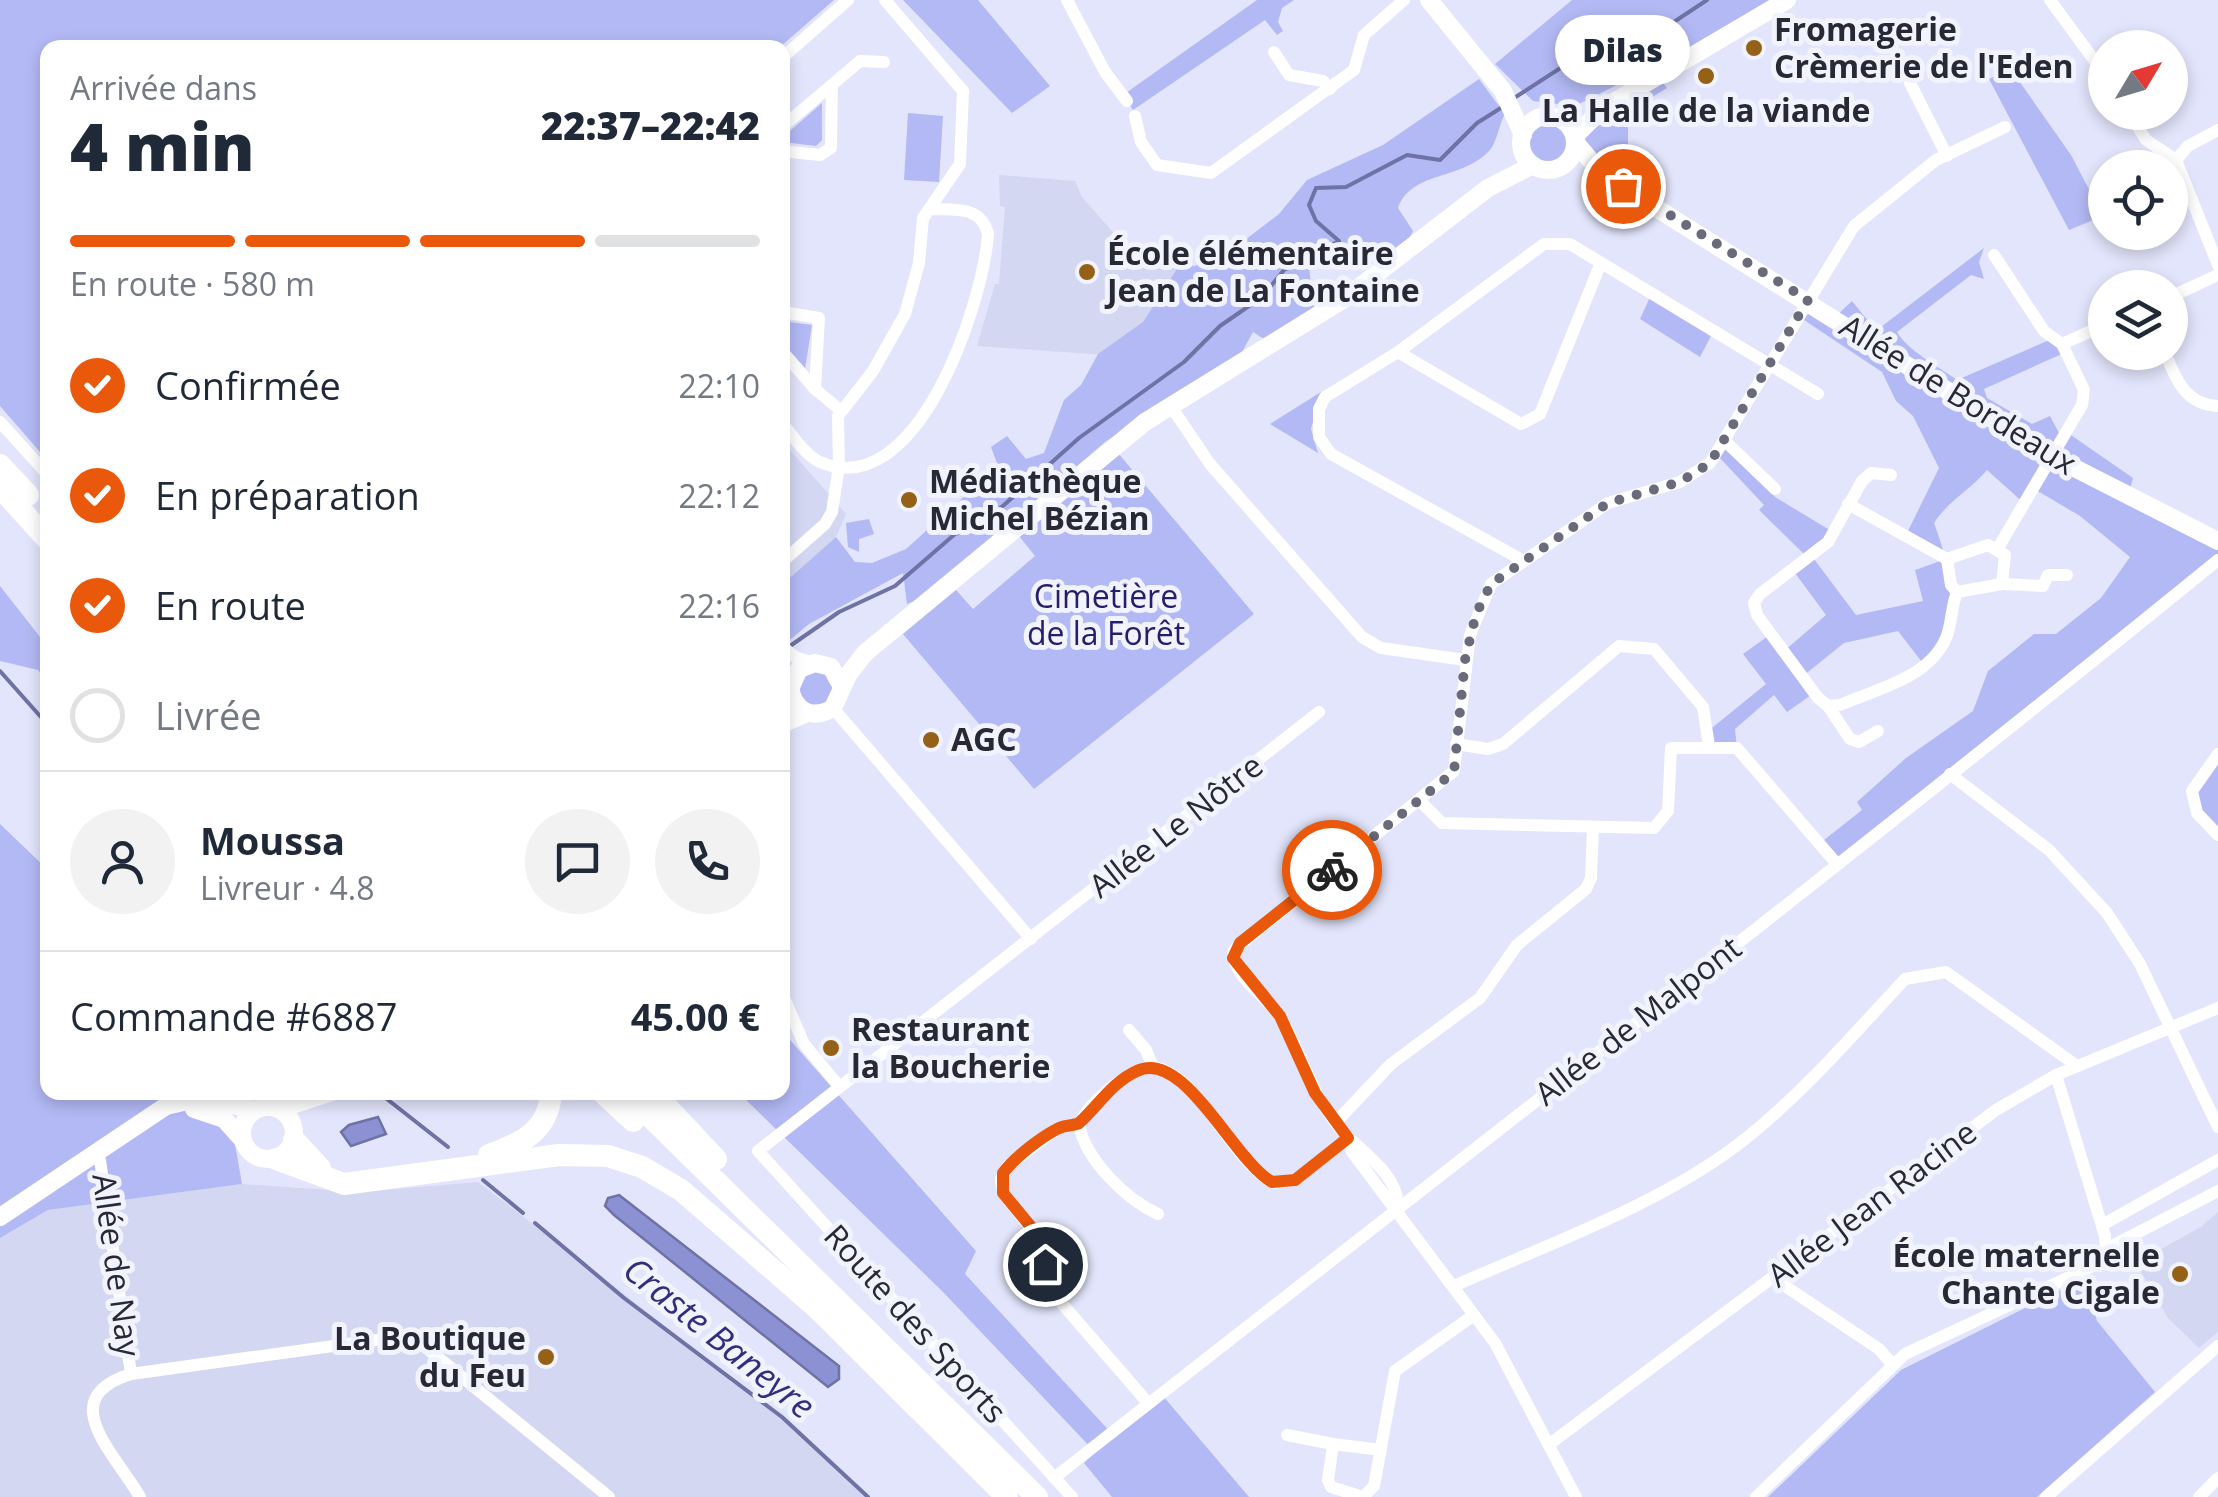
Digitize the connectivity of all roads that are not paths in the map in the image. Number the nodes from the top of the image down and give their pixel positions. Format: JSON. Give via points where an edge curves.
{"nodes":[{"id":1,"x":848,"y":0,"type":"edge"},
{"id":2,"x":1066,"y":0,"type":"edge"},
{"id":3,"x":1404,"y":0,"type":"edge"},
{"id":4,"x":1429,"y":0,"type":"edge"},
{"id":5,"x":1787,"y":0,"type":"edge"},
{"id":6,"x":2050,"y":0,"type":"edge"},
{"id":7,"x":883,"y":2,"type":"edge"},
{"id":8,"x":790,"y":51,"type":"edge"},
{"id":9,"x":1274,"y":52,"type":"dead end"},
{"id":10,"x":2088,"y":52,"type":"edge"},
{"id":11,"x":884,"y":62,"type":"dead end"},
{"id":12,"x":1910,"y":84,"type":"dead end"},
{"id":13,"x":832,"y":85,"type":"junction"},
{"id":14,"x":1330,"y":89,"type":"junction"},
{"id":15,"x":1509,"y":98,"type":"junction"},
{"id":16,"x":1127,"y":100,"type":"dead end"},
{"id":17,"x":1602,"y":108,"type":"junction"},
{"id":18,"x":1135,"y":116,"type":"dead end"},
{"id":19,"x":1551,"y":118,"type":"junction"},
{"id":20,"x":790,"y":121,"type":"edge"},
{"id":21,"x":2005,"y":128,"type":"dead end"},
{"id":22,"x":2140,"y":130,"type":"edge"},
{"id":23,"x":2218,"y":130,"type":"edge"},
{"id":24,"x":1575,"y":139,"type":"junction"},
{"id":25,"x":1522,"y":140,"type":"junction"},
{"id":26,"x":2161,"y":150,"type":"edge"},
{"id":27,"x":2185,"y":150,"type":"edge"},
{"id":28,"x":790,"y":152,"type":"edge"},
{"id":29,"x":1946,"y":156,"type":"junction"},
{"id":30,"x":1533,"y":166,"type":"junction"},
{"id":31,"x":1558,"y":169,"type":"junction"},
{"id":32,"x":1602,"y":174,"type":"junction"},
{"id":33,"x":1488,"y":188,"type":"junction"},
{"id":34,"x":2188,"y":190,"type":"edge"},
{"id":35,"x":926,"y":213,"type":"junction"},
{"id":36,"x":1994,"y":255,"type":"dead end"},
{"id":37,"x":1600,"y":264,"type":"junction"},
{"id":38,"x":2218,"y":265,"type":"edge"},
{"id":39,"x":2218,"y":275,"type":"edge"},
{"id":40,"x":2188,"y":289,"type":"edge"},
{"id":41,"x":1808,"y":300,"type":"junction"},
{"id":42,"x":790,"y":313,"type":"edge"},
{"id":43,"x":2088,"y":333,"type":"edge"},
{"id":44,"x":2062,"y":344,"type":"junction"},
{"id":45,"x":1398,"y":352,"type":"junction"},
{"id":46,"x":790,"y":360,"type":"edge"},
{"id":47,"x":1769,"y":366,"type":"junction"},
{"id":48,"x":2172,"y":370,"type":"edge"},
{"id":49,"x":815,"y":389,"type":"junction"},
{"id":50,"x":1818,"y":394,"type":"dead end"},
{"id":51,"x":1170,"y":406,"type":"junction"},
{"id":52,"x":2218,"y":406,"type":"edge"},
{"id":53,"x":840,"y":410,"type":"junction"},
{"id":54,"x":0,"y":422,"type":"edge"},
{"id":55,"x":790,"y":433,"type":"edge"},
{"id":56,"x":1725,"y":441,"type":"junction"},
{"id":57,"x":2053,"y":458,"type":"junction"},
{"id":58,"x":0,"y":464,"type":"edge"},
{"id":59,"x":40,"y":466,"type":"edge"},
{"id":60,"x":839,"y":466,"type":"junction"},
{"id":61,"x":1892,"y":475,"type":"dead end"},
{"id":62,"x":0,"y":487,"type":"edge"},
{"id":63,"x":1774,"y":490,"type":"dead end"},
{"id":64,"x":1848,"y":504,"type":"junction"},
{"id":65,"x":40,"y":507,"type":"edge"},
{"id":66,"x":40,"y":531,"type":"edge"},
{"id":67,"x":2218,"y":541,"type":"edge"},
{"id":68,"x":1998,"y":548,"type":"junction"},
{"id":69,"x":790,"y":555,"type":"edge"},
{"id":70,"x":1947,"y":559,"type":"junction"},
{"id":71,"x":1522,"y":560,"type":"junction"},
{"id":72,"x":2218,"y":560,"type":"edge"},
{"id":73,"x":2067,"y":575,"type":"dead end"},
{"id":74,"x":2002,"y":584,"type":"junction"},
{"id":75,"x":1957,"y":592,"type":"junction"},
{"id":76,"x":866,"y":653,"type":"junction"},
{"id":77,"x":1465,"y":660,"type":"junction"},
{"id":78,"x":798,"y":669,"type":"edge"},
{"id":79,"x":842,"y":687,"type":"junction"},
{"id":80,"x":790,"y":695,"type":"edge"},
{"id":81,"x":1828,"y":706,"type":"junction"},
{"id":82,"x":833,"y":708,"type":"junction"},
{"id":83,"x":1319,"y":712,"type":"dead end"},
{"id":84,"x":807,"y":713,"type":"junction"},
{"id":85,"x":790,"y":718,"type":"edge"},
{"id":86,"x":1878,"y":731,"type":"dead end"},
{"id":87,"x":1456,"y":744,"type":"junction"},
{"id":88,"x":1709,"y":746,"type":"junction"},
{"id":89,"x":2218,"y":754,"type":"edge"},
{"id":90,"x":1950,"y":774,"type":"junction"},
{"id":91,"x":1420,"y":800,"type":"junction"},
{"id":92,"x":1592,"y":828,"type":"junction"},
{"id":93,"x":2218,"y":835,"type":"edge"},
{"id":94,"x":1836,"y":863,"type":"junction"},
{"id":95,"x":1031,"y":939,"type":"junction"},
{"id":96,"x":2218,"y":1008,"type":"edge"},
{"id":97,"x":790,"y":1012,"type":"edge"},
{"id":98,"x":2170,"y":1026,"type":"junction"},
{"id":99,"x":1129,"y":1030,"type":"dead end"},
{"id":100,"x":2076,"y":1066,"type":"junction"},
{"id":101,"x":1153,"y":1067,"type":"junction"},
{"id":102,"x":2056,"y":1075,"type":"junction"},
{"id":103,"x":839,"y":1086,"type":"junction"},
{"id":104,"x":186,"y":1100,"type":"edge"},
{"id":105,"x":210,"y":1100,"type":"edge"},
{"id":106,"x":309,"y":1100,"type":"edge"},
{"id":107,"x":324,"y":1100,"type":"edge"},
{"id":108,"x":551,"y":1100,"type":"edge"},
{"id":109,"x":610,"y":1100,"type":"edge"},
{"id":110,"x":633,"y":1100,"type":"edge"},
{"id":111,"x":661,"y":1100,"type":"edge"},
{"id":112,"x":280,"y":1109,"type":"junction"},
{"id":113,"x":255,"y":1110,"type":"junction"},
{"id":114,"x":147,"y":1117,"type":"junction"},
{"id":115,"x":1336,"y":1122,"type":"junction"},
{"id":116,"x":1078,"y":1124,"type":"junction"},
{"id":117,"x":2218,"y":1127,"type":"edge"},
{"id":118,"x":294,"y":1135,"type":"junction"},
{"id":119,"x":1348,"y":1138,"type":"junction"},
{"id":120,"x":242,"y":1139,"type":"junction"},
{"id":121,"x":758,"y":1151,"type":"joint"},
{"id":122,"x":276,"y":1158,"type":"junction"},
{"id":123,"x":100,"y":1160,"type":"junction"},
{"id":124,"x":2218,"y":1160,"type":"edge"},
{"id":125,"x":76,"y":1163,"type":"junction"},
{"id":126,"x":469,"y":1165,"type":"junction"},
{"id":127,"x":2218,"y":1191,"type":"edge"},
{"id":128,"x":1396,"y":1208,"type":"junction"},
{"id":129,"x":1158,"y":1214,"type":"dead end"},
{"id":130,"x":0,"y":1219,"type":"edge"},
{"id":131,"x":2102,"y":1225,"type":"junction"},
{"id":132,"x":2106,"y":1249,"type":"junction"},
{"id":133,"x":1772,"y":1278,"type":"junction"},
{"id":134,"x":1454,"y":1286,"type":"junction"},
{"id":135,"x":1474,"y":1315,"type":"junction"},
{"id":136,"x":2218,"y":1346,"type":"edge"},
{"id":137,"x":1893,"y":1365,"type":"junction"},
{"id":138,"x":132,"y":1374,"type":"junction"},
{"id":139,"x":1148,"y":1403,"type":"junction"},
{"id":140,"x":1287,"y":1435,"type":"dead end"},
{"id":141,"x":1551,"y":1443,"type":"junction"},
{"id":142,"x":1334,"y":1444,"type":"junction"},
{"id":143,"x":1380,"y":1450,"type":"junction"},
{"id":144,"x":1054,"y":1478,"type":"junction"},
{"id":145,"x":2218,"y":1478,"type":"edge"},
{"id":146,"x":1022,"y":1494,"type":"edge"},
{"id":147,"x":140,"y":1497,"type":"edge"},
{"id":148,"x":609,"y":1497,"type":"edge"},
{"id":149,"x":1072,"y":1497,"type":"edge"},
{"id":150,"x":1576,"y":1497,"type":"edge"},
{"id":151,"x":1756,"y":1497,"type":"edge"},
{"id":152,"x":2046,"y":1497,"type":"edge"},
{"id":153,"x":2200,"y":1497,"type":"edge"}],
"edges":[{"from":1,"to":8,"type":"street"},
{"from":2,"to":16,"type":"street"},
{"from":3,"to":14,"type":"street","via":[[1368,30],[1354,70]]},
{"from":4,"to":15,"type":"street"},
{"from":5,"to":17,"type":"street"},
{"from":6,"to":10,"type":"street"},
{"from":7,"to":35,"type":"street","via":[[966,98],[958,172]]},
{"from":9,"to":14,"type":"street","via":[[1290,75],[1323,81]]},
{"from":11,"to":13,"type":"street","via":[[860,61]]},
{"from":12,"to":29,"type":"street"},
{"from":13,"to":20,"type":"street"},
{"from":13,"to":28,"type":"street","via":[[831,148],[820,155]]},
{"from":14,"to":18,"type":"street","via":[[1211,173],[1157,165],[1141,142]]},
{"from":15,"to":19,"type":"street"},
{"from":15,"to":25,"type":"street"},
{"from":17,"to":19,"type":"street"},
{"from":17,"to":24,"type":"street"},
{"from":19,"to":24,"type":"street"},
{"from":19,"to":25,"type":"street","via":[[1530,123]]},
{"from":21,"to":29,"type":"street"},
{"from":22,"to":26,"type":"street"},
{"from":23,"to":27,"type":"street"},
{"from":24,"to":31,"type":"street","via":[[1571,158]]},
{"from":24,"to":32,"type":"street","name":"Allée de Bordeaux"},
{"from":25,"to":30,"type":"street"},
{"from":25,"to":33,"type":"street"},
{"from":29,"to":41,"type":"street","via":[[1854,226]]},
{"from":30,"to":31,"type":"street"},
{"from":30,"to":33,"type":"street"},
{"from":31,"to":32,"type":"street","name":"Allée de Bordeaux"},
{"from":32,"to":41,"type":"street","name":"Allée de Bordeaux"},
{"from":33,"to":51,"type":"street","via":[[1344,299]]},
{"from":34,"to":38,"type":"street"},
{"from":35,"to":53,"type":"street","via":[[905,314],[873,371]]},
{"from":35,"to":60,"type":"street","via":[[973,212],[986,227],[984,266],[966,332],[939,388],[899,441],[874,464]]},
{"from":36,"to":44,"type":"street","via":[[2044,331]]},
{"from":37,"to":45,"type":"street","via":[[1570,244],[1544,244]]},
{"from":37,"to":45,"type":"street","via":[[1540,414],[1521,424]]},
{"from":37,"to":47,"type":"street"},
{"from":39,"to":40,"type":"street"},
{"from":41,"to":47,"type":"street"},
{"from":41,"to":57,"type":"street","name":"Allée de Bordeaux"},
{"from":42,"to":49,"type":"street","via":[[819,318]]},
{"from":43,"to":44,"type":"street"},
{"from":44,"to":57,"type":"street","via":[[2084,390]]},
{"from":45,"to":71,"type":"street","via":[[1320,402],[1324,449]]},
{"from":46,"to":49,"type":"street"},
{"from":47,"to":50,"type":"street"},
{"from":47,"to":56,"type":"street"},
{"from":48,"to":52,"type":"street","via":[[2178,386]]},
{"from":49,"to":53,"type":"street"},
{"from":51,"to":76,"type":"street"},
{"from":51,"to":77,"type":"street","via":[[1210,464],[1362,638],[1381,648]]},
{"from":53,"to":60,"type":"street"},
{"from":54,"to":59,"type":"street"},
{"from":55,"to":60,"type":"street","via":[[815,460]]},
{"from":56,"to":63,"type":"street"},
{"from":56,"to":71,"type":"street","via":[[1693,475],[1617,498]]},
{"from":57,"to":67,"type":"street","name":"Allée de Bordeaux"},
{"from":57,"to":68,"type":"street"},
{"from":58,"to":65,"type":"highway"},
{"from":60,"to":69,"type":"street","via":[[829,518]]},
{"from":61,"to":64,"type":"street","via":[[1871,473]]},
{"from":62,"to":66,"type":"highway"},
{"from":64,"to":70,"type":"street"},
{"from":64,"to":81,"type":"street","via":[[1828,542],[1754,603]]},
{"from":68,"to":70,"type":"street","via":[[1988,545]]},
{"from":68,"to":74,"type":"street","via":[[2005,556]]},
{"from":70,"to":75,"type":"street"},
{"from":71,"to":77,"type":"street","via":[[1488,590]]},
{"from":72,"to":90,"type":"street","name":"Allée de Malpont"},
{"from":73,"to":74,"type":"street","via":[[2048,575],[2042,586]]},
{"from":74,"to":75,"type":"street"},
{"from":75,"to":81,"type":"street","via":[[1948,633],[1925,666]]},
{"from":76,"to":78,"type":"street"},
{"from":76,"to":79,"type":"street"},
{"from":77,"to":87,"type":"street"},
{"from":78,"to":79,"type":"street","via":[[837,673]]},
{"from":78,"to":80,"type":"street"},
{"from":78,"to":84,"type":"street"},
{"from":79,"to":82,"type":"street"},
{"from":81,"to":86,"type":"street","via":[[1850,739],[1859,742]]},
{"from":82,"to":84,"type":"street"},
{"from":82,"to":95,"type":"street"},
{"from":83,"to":95,"type":"street","name":"Allée Le Nôtre"},
{"from":84,"to":85,"type":"street"},
{"from":87,"to":88,"type":"street","via":[[1503,744],[1619,646],[1654,648],[1703,706]]},
{"from":87,"to":91,"type":"street","via":[[1454,772]]},
{"from":88,"to":92,"type":"street","via":[[1671,748],[1668,812],[1654,828]]},
{"from":88,"to":94,"type":"street","via":[[1737,748]]},
{"from":89,"to":93,"type":"street","via":[[2192,792],[2197,813]]},
{"from":90,"to":94,"type":"street","name":"Allée de Malpont"},
{"from":90,"to":98,"type":"street","via":[[2065,865],[2140,964]]},
{"from":91,"to":92,"type":"street","via":[[1442,823]]},
{"from":91,"to":115,"type":"street","via":[[1234,953],[1237,967],[1280,1016],[1315,1093]]},
{"from":92,"to":115,"type":"street","via":[[1586,890],[1518,945],[1480,998],[1392,1064]]},
{"from":94,"to":128,"type":"street","name":"Allée de Malpont","via":[[1596,1058]]},
{"from":95,"to":103,"type":"street","name":"Allée Le Nôtre"},
{"from":96,"to":98,"type":"street","name":"Allée Jean Racine"},
{"from":97,"to":103,"type":"street","via":[[804,1044]]},
{"from":98,"to":100,"type":"street","name":"Allée Jean Racine"},
{"from":98,"to":117,"type":"street"},
{"from":99,"to":101,"type":"street"},
{"from":100,"to":102,"type":"street","name":"Allée Jean Racine"},
{"from":100,"to":134,"type":"street","via":[[1946,972],[1916,974],[1794,1098],[1734,1148],[1684,1180]]},
{"from":101,"to":116,"type":"street","via":[[1128,1076]]},
{"from":101,"to":119,"type":"street","via":[[1180,1078],[1252,1167],[1272,1182],[1295,1180]]},
{"from":102,"to":131,"type":"street"},
{"from":102,"to":133,"type":"street","name":"Allée Jean Racine","via":[[1996,1110]]},
{"from":103,"to":121,"type":"street","name":"Allée Le Nôtre"},
{"from":104,"to":114,"type":"street"},
{"from":105,"to":113,"type":"street"},
{"from":106,"to":112,"type":"street"},
{"from":107,"to":118,"type":"street"},
{"from":108,"to":126,"type":"highway","via":[[539,1129],[522,1143]]},
{"from":109,"to":146,"type":"highway"},
{"from":110,"to":146,"type":"highway"},
{"from":111,"to":146,"type":"highway","via":[[834,1276]]},
{"from":112,"to":113,"type":"street"},
{"from":112,"to":118,"type":"street"},
{"from":113,"to":120,"type":"street","via":[[244,1122]]},
{"from":114,"to":123,"type":"street","name":"Allée de Nay"},
{"from":114,"to":125,"type":"street"},
{"from":115,"to":119,"type":"street"},
{"from":116,"to":129,"type":"street","via":[[1085,1143],[1133,1203]]},
{"from":116,"to":139,"type":"street","via":[[1058,1128],[1007,1167],[1003,1193],[1036,1236],[1058,1299]]},
{"from":118,"to":122,"type":"street"},
{"from":118,"to":126,"type":"highway","via":[[310,1161],[332,1173]]},
{"from":119,"to":128,"type":"street"},
{"from":120,"to":122,"type":"street","via":[[258,1158]]},
{"from":120,"to":123,"type":"street","via":[[215,1113],[186,1110]]},
{"from":121,"to":144,"type":"street","name":"Route des Sports"},
{"from":122,"to":126,"type":"highway","via":[[344,1184]]},
{"from":123,"to":125,"type":"street"},
{"from":123,"to":130,"type":"street"},
{"from":123,"to":138,"type":"street","name":"Allée de Nay"},
{"from":124,"to":131,"type":"street"},
{"from":125,"to":130,"type":"street"},
{"from":126,"to":146,"type":"highway","via":[[583,1154],[626,1160],[660,1176]]},
{"from":127,"to":132,"type":"street"},
{"from":128,"to":134,"type":"street"},
{"from":128,"to":139,"type":"street","name":"Allée de Malpont"},
{"from":131,"to":132,"type":"street"},
{"from":132,"to":137,"type":"street","via":[[2097,1264]]},
{"from":133,"to":137,"type":"street","via":[[1879,1348]]},
{"from":133,"to":141,"type":"street","name":"Allée Jean Racine"},
{"from":134,"to":135,"type":"street"},
{"from":135,"to":141,"type":"street"},
{"from":135,"to":143,"type":"street","via":[[1395,1371]]},
{"from":136,"to":152,"type":"street"},
{"from":137,"to":151,"type":"street"},
{"from":138,"to":147,"type":"street","via":[[103,1384],[91,1409]]},
{"from":138,"to":148,"type":"street","via":[[398,1337],[424,1346]]},
{"from":139,"to":144,"type":"street","name":"Allée de Malpont"},
{"from":140,"to":142,"type":"street"},
{"from":141,"to":150,"type":"street"},
{"from":142,"to":143,"type":"street"},
{"from":142,"to":143,"type":"street","via":[[1331,1487],[1363,1497],[1374,1486]]},
{"from":144,"to":149,"type":"street","name":"Route des Sports"},
{"from":145,"to":153,"type":"street"}]}
